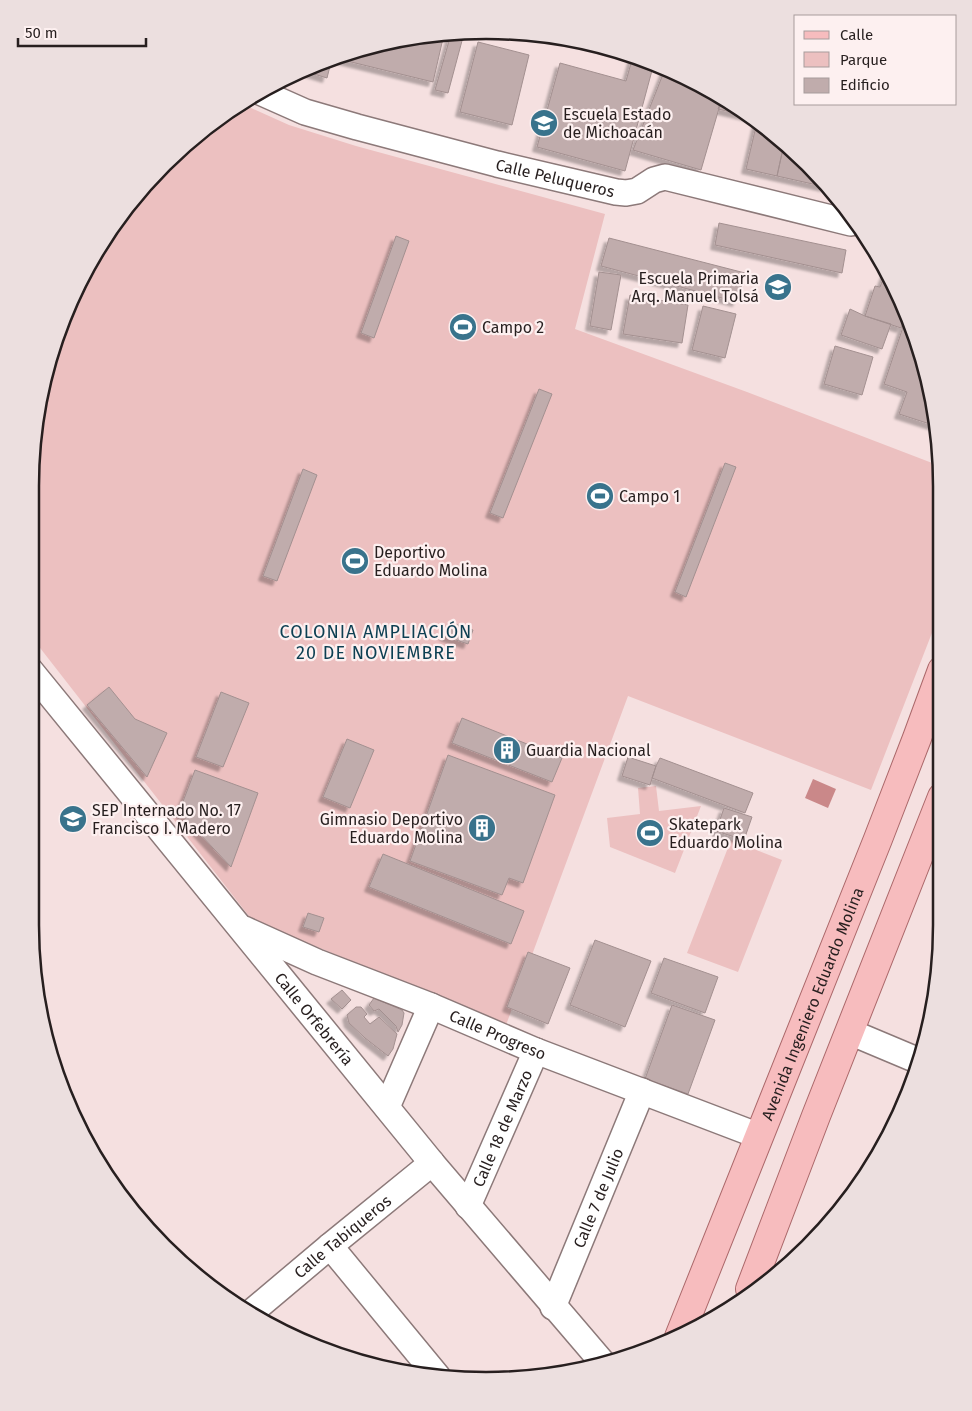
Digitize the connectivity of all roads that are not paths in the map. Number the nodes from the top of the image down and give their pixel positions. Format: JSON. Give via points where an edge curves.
{"nodes":[{"id":1,"x":268,"y":96,"type":"edge"},
{"id":2,"x":846,"y":221,"type":"edge"},
{"id":3,"x":39,"y":681,"type":"edge"},
{"id":4,"x":933,"y":694,"type":"edge"},
{"id":5,"x":933,"y":820,"type":"edge"},
{"id":6,"x":240,"y":927,"type":"junction"},
{"id":7,"x":431,"y":1006,"type":"junction"},
{"id":8,"x":850,"y":1032,"type":"junction"},
{"id":9,"x":536,"y":1051,"type":"junction"},
{"id":10,"x":913,"y":1058,"type":"edge"},
{"id":11,"x":642,"y":1091,"type":"junction"},
{"id":12,"x":387,"y":1107,"type":"junction"},
{"id":13,"x":759,"y":1136,"type":"junction"},
{"id":14,"x":432,"y":1163,"type":"junction"},
{"id":15,"x":468,"y":1206,"type":"junction"},
{"id":16,"x":330,"y":1246,"type":"junction"},
{"id":17,"x":752,"y":1284,"type":"edge"},
{"id":18,"x":554,"y":1306,"type":"junction"},
{"id":19,"x":256,"y":1308,"type":"edge"},
{"id":20,"x":683,"y":1326,"type":"edge"},
{"id":21,"x":599,"y":1358,"type":"edge"},
{"id":22,"x":431,"y":1368,"type":"edge"}],
"edges":[{"from":1,"to":2,"type":"street","name":"Calle Peluqueros","via":[[305,112],[366,130],[616,192],[636,191],[665,176]]},
{"from":3,"to":6,"type":"street","name":"Calle Orfebrería"},
{"from":4,"to":13,"type":"main road","name":"Avenida Ingeniero Eduardo Molina"},
{"from":5,"to":8,"type":"main road"},
{"from":6,"to":7,"type":"street","name":"Calle Progreso","via":[[317,962]]},
{"from":6,"to":12,"type":"street","name":"Calle Orfebrería"},
{"from":7,"to":9,"type":"street","name":"Calle Progreso"},
{"from":7,"to":12,"type":"street"},
{"from":8,"to":10,"type":"street"},
{"from":8,"to":17,"type":"main road"},
{"from":9,"to":11,"type":"street","name":"Calle Progreso"},
{"from":9,"to":15,"type":"street","name":"Calle 18 de Marzo"},
{"from":11,"to":13,"type":"street","name":"Calle Progreso"},
{"from":11,"to":18,"type":"street","name":"Calle 7 de Julio"},
{"from":12,"to":14,"type":"street","name":"Calle Orfebrería"},
{"from":13,"to":20,"type":"main road","name":"Avenida Ingeniero Eduardo Molina"},
{"from":14,"to":15,"type":"street","name":"Calle Orfebrería"},
{"from":14,"to":16,"type":"street","name":"Calle Tabiqueros"},
{"from":15,"to":18,"type":"street","name":"Calle Orfebrería"},
{"from":16,"to":19,"type":"street","name":"Calle Tabiqueros"},
{"from":16,"to":22,"type":"street"},
{"from":18,"to":21,"type":"street","name":"Calle Orfebrería"}]}
